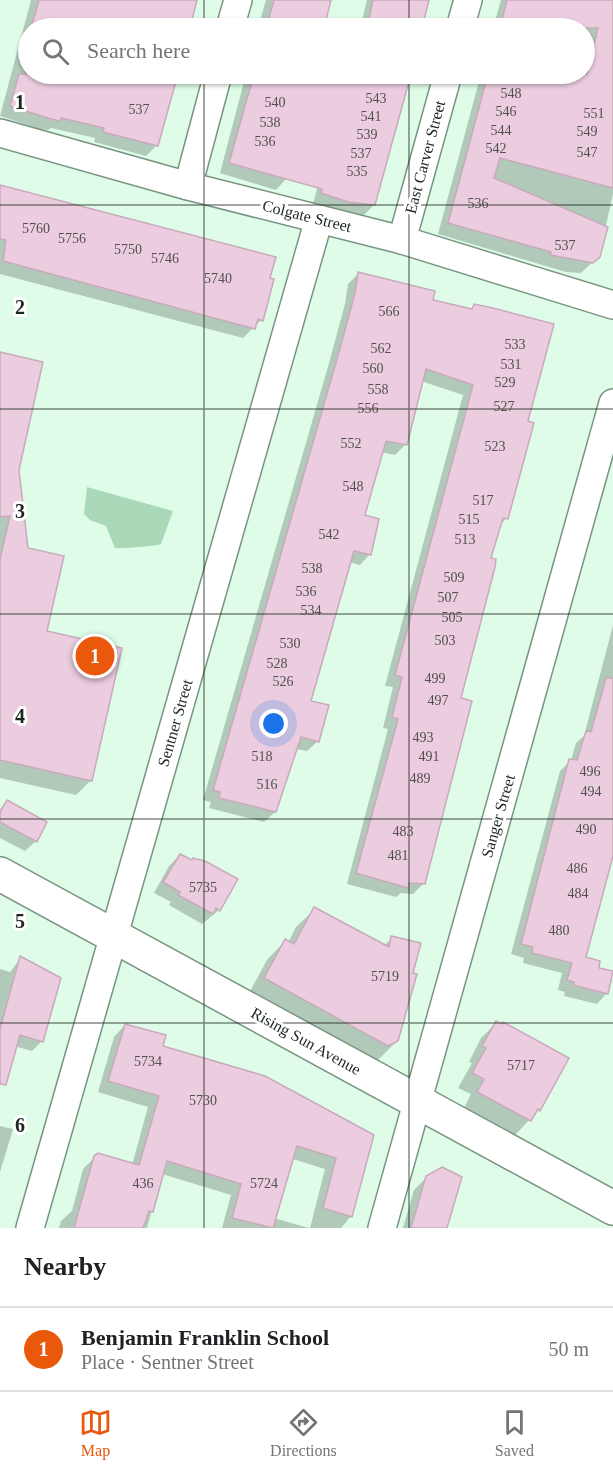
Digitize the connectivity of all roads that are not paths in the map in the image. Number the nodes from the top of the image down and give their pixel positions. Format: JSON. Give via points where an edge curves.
{"nodes":[{"id":1,"x":237,"y":0,"type":"edge"},
{"id":2,"x":468,"y":0,"type":"edge"},
{"id":3,"x":232,"y":18,"type":"edge"},
{"id":4,"x":463,"y":18,"type":"edge"},
{"id":5,"x":215,"y":84,"type":"edge"},
{"id":6,"x":445,"y":84,"type":"edge"},
{"id":7,"x":0,"y":134,"type":"edge"},
{"id":8,"x":188,"y":186,"type":"junction"},
{"id":9,"x":319,"y":219,"type":"junction"},
{"id":10,"x":402,"y":240,"type":"junction"},
{"id":11,"x":613,"y":305,"type":"edge"},
{"id":12,"x":613,"y":403,"type":"edge"},
{"id":13,"x":0,"y":874,"type":"edge"},
{"id":14,"x":114,"y":935,"type":"junction"},
{"id":15,"x":418,"y":1103,"type":"junction"},
{"id":16,"x":613,"y":1208,"type":"edge"},
{"id":17,"x":30,"y":1228,"type":"edge"},
{"id":18,"x":382,"y":1228,"type":"edge"}],
"edges":[{"from":1,"to":3,"type":"street"},
{"from":2,"to":4,"type":"street"},
{"from":5,"to":8,"type":"street"},
{"from":6,"to":10,"type":"street","name":"East Carver Street"},
{"from":7,"to":8,"type":"street","name":"Colgate Street"},
{"from":8,"to":9,"type":"street","name":"Colgate Street"},
{"from":9,"to":10,"type":"street","name":"Colgate Street"},
{"from":9,"to":14,"type":"street","name":"Sentner Street"},
{"from":10,"to":11,"type":"street","name":"Colgate Street"},
{"from":12,"to":15,"type":"street","name":"Sanger Street"},
{"from":13,"to":14,"type":"main road","name":"Rising Sun Avenue"},
{"from":14,"to":15,"type":"main road","name":"Rising Sun Avenue"},
{"from":14,"to":17,"type":"street","name":"Sentner Street"},
{"from":15,"to":16,"type":"main road","name":"Rising Sun Avenue"},
{"from":15,"to":18,"type":"street","name":"Sanger Street"}]}
